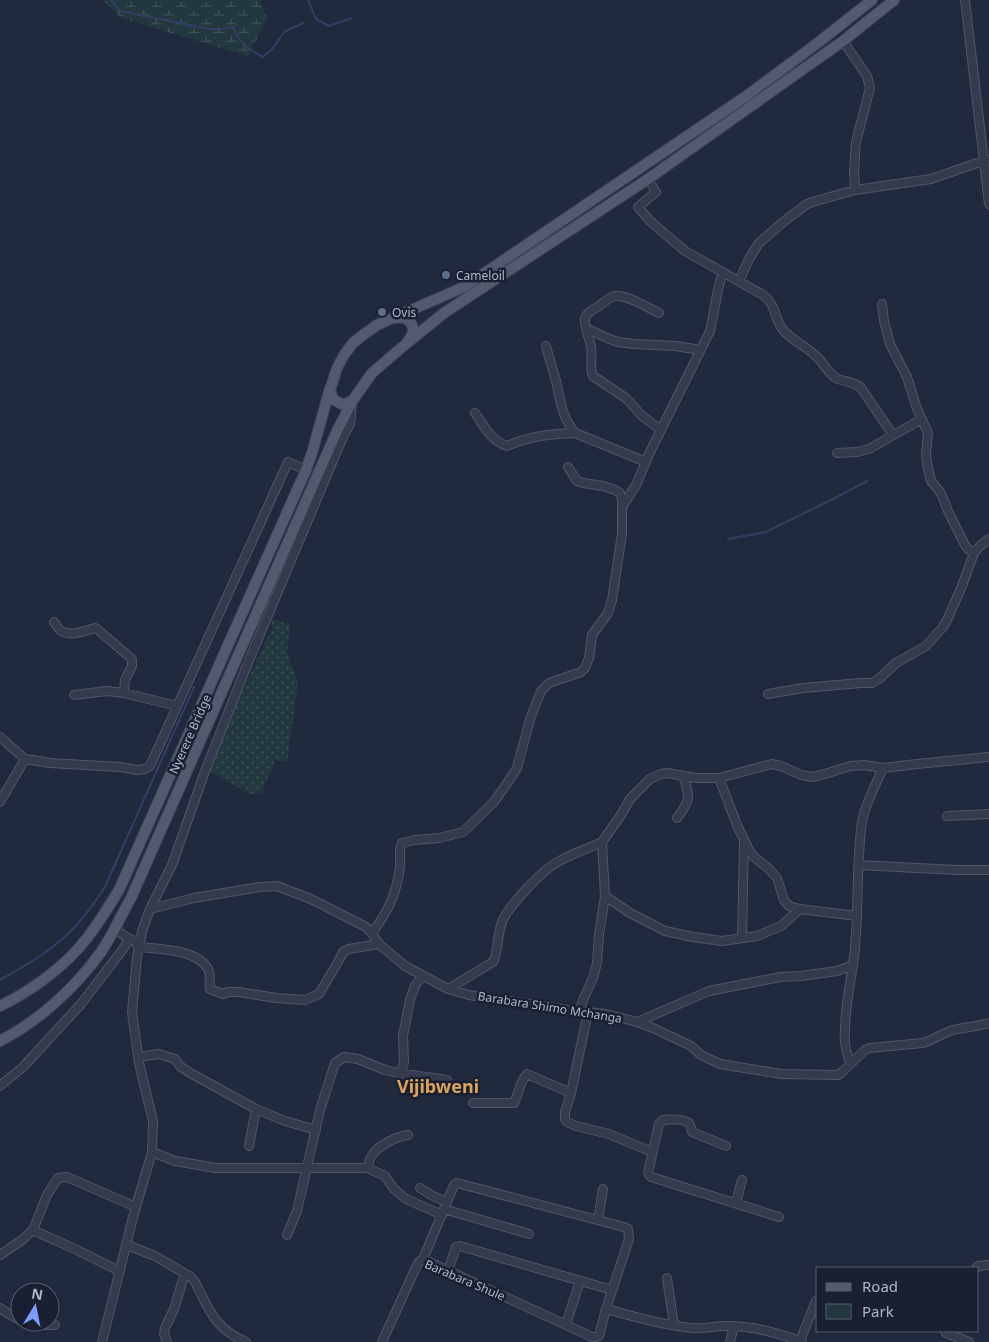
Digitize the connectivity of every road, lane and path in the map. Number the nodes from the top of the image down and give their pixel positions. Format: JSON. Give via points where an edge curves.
{"nodes":[{"id":1,"x":872,"y":0,"type":"edge"},
{"id":2,"x":894,"y":0,"type":"edge"},
{"id":3,"x":965,"y":0,"type":"edge"},
{"id":4,"x":843,"y":41,"type":"junction"},
{"id":5,"x":986,"y":160,"type":"edge"},
{"id":6,"x":648,"y":178,"type":"junction"},
{"id":7,"x":855,"y":190,"type":"junction"},
{"id":8,"x":989,"y":204,"type":"edge"},
{"id":9,"x":723,"y":272,"type":"junction"},
{"id":10,"x":739,"y":281,"type":"junction"},
{"id":11,"x":882,"y":304,"type":"dead end"},
{"id":12,"x":659,"y":313,"type":"dead end"},
{"id":13,"x":391,"y":319,"type":"junction"},
{"id":14,"x":586,"y":328,"type":"junction"},
{"id":15,"x":407,"y":343,"type":"junction"},
{"id":16,"x":546,"y":346,"type":"dead end"},
{"id":17,"x":700,"y":350,"type":"junction"},
{"id":18,"x":330,"y":386,"type":"junction"},
{"id":19,"x":353,"y":400,"type":"junction"},
{"id":20,"x":475,"y":413,"type":"dead end"},
{"id":21,"x":922,"y":419,"type":"junction"},
{"id":22,"x":661,"y":430,"type":"junction"},
{"id":23,"x":575,"y":432,"type":"junction"},
{"id":24,"x":893,"y":435,"type":"junction"},
{"id":25,"x":837,"y":453,"type":"dead end"},
{"id":26,"x":646,"y":462,"type":"junction"},
{"id":27,"x":568,"y":467,"type":"dead end"},
{"id":28,"x":306,"y":470,"type":"junction"},
{"id":29,"x":622,"y":507,"type":"junction"},
{"id":30,"x":989,"y":539,"type":"edge"},
{"id":31,"x":974,"y":553,"type":"junction"},
{"id":32,"x":54,"y":622,"type":"dead end"},
{"id":33,"x":124,"y":692,"type":"junction"},
{"id":34,"x":768,"y":694,"type":"dead end"},
{"id":35,"x":74,"y":695,"type":"dead end"},
{"id":36,"x":177,"y":706,"type":"junction"},
{"id":37,"x":0,"y":737,"type":"edge"},
{"id":38,"x":989,"y":757,"type":"edge"},
{"id":39,"x":25,"y":759,"type":"junction"},
{"id":40,"x":188,"y":768,"type":"junction"},
{"id":41,"x":883,"y":768,"type":"junction"},
{"id":42,"x":204,"y":774,"type":"junction"},
{"id":43,"x":683,"y":776,"type":"junction"},
{"id":44,"x":719,"y":778,"type":"junction"},
{"id":45,"x":0,"y":802,"type":"edge"},
{"id":46,"x":989,"y":814,"type":"edge"},
{"id":47,"x":947,"y":816,"type":"dead end"},
{"id":48,"x":677,"y":818,"type":"dead end"},
{"id":49,"x":744,"y":838,"type":"junction"},
{"id":50,"x":602,"y":842,"type":"junction"},
{"id":51,"x":858,"y":865,"type":"junction"},
{"id":52,"x":989,"y":870,"type":"edge"},
{"id":53,"x":605,"y":896,"type":"junction"},
{"id":54,"x":150,"y":909,"type":"junction"},
{"id":55,"x":800,"y":909,"type":"junction"},
{"id":56,"x":857,"y":916,"type":"junction"},
{"id":57,"x":114,"y":929,"type":"junction"},
{"id":58,"x":372,"y":933,"type":"junction"},
{"id":59,"x":128,"y":938,"type":"junction"},
{"id":60,"x":742,"y":938,"type":"junction"},
{"id":61,"x":379,"y":944,"type":"junction"},
{"id":62,"x":138,"y":948,"type":"junction"},
{"id":63,"x":853,"y":965,"type":"junction"},
{"id":64,"x":422,"y":976,"type":"junction"},
{"id":65,"x":448,"y":989,"type":"junction"},
{"id":66,"x":0,"y":1006,"type":"edge"},
{"id":67,"x":584,"y":1011,"type":"junction"},
{"id":68,"x":637,"y":1022,"type":"junction"},
{"id":69,"x":989,"y":1023,"type":"edge"},
{"id":70,"x":0,"y":1041,"type":"edge"},
{"id":71,"x":138,"y":1057,"type":"junction"},
{"id":72,"x":851,"y":1063,"type":"junction"},
{"id":73,"x":398,"y":1073,"type":"junction"},
{"id":74,"x":447,"y":1080,"type":"dead end"},
{"id":75,"x":0,"y":1086,"type":"edge"},
{"id":76,"x":571,"y":1092,"type":"junction"},
{"id":77,"x":474,"y":1103,"type":"dead end"},
{"id":78,"x":256,"y":1108,"type":"junction"},
{"id":79,"x":316,"y":1130,"type":"junction"},
{"id":80,"x":408,"y":1135,"type":"dead end"},
{"id":81,"x":248,"y":1146,"type":"dead end"},
{"id":82,"x":726,"y":1146,"type":"dead end"},
{"id":83,"x":152,"y":1152,"type":"junction"},
{"id":84,"x":652,"y":1152,"type":"junction"},
{"id":85,"x":308,"y":1168,"type":"junction"},
{"id":86,"x":367,"y":1168,"type":"junction"},
{"id":87,"x":742,"y":1180,"type":"dead end"},
{"id":88,"x":420,"y":1188,"type":"dead end"},
{"id":89,"x":603,"y":1189,"type":"dead end"},
{"id":90,"x":736,"y":1203,"type":"junction"},
{"id":91,"x":136,"y":1207,"type":"junction"},
{"id":92,"x":444,"y":1209,"type":"junction"},
{"id":93,"x":779,"y":1217,"type":"dead end"},
{"id":94,"x":598,"y":1220,"type":"junction"},
{"id":95,"x":33,"y":1230,"type":"junction"},
{"id":96,"x":287,"y":1234,"type":"dead end"},
{"id":97,"x":529,"y":1234,"type":"dead end"},
{"id":98,"x":127,"y":1245,"type":"junction"},
{"id":99,"x":0,"y":1255,"type":"edge"},
{"id":100,"x":422,"y":1260,"type":"junction"},
{"id":101,"x":989,"y":1265,"type":"edge"},
{"id":102,"x":977,"y":1267,"type":"edge"},
{"id":103,"x":120,"y":1271,"type":"junction"},
{"id":104,"x":448,"y":1271,"type":"junction"},
{"id":105,"x":185,"y":1273,"type":"junction"},
{"id":106,"x":667,"y":1278,"type":"dead end"},
{"id":107,"x":580,"y":1281,"type":"junction"},
{"id":108,"x":612,"y":1290,"type":"junction"},
{"id":109,"x":816,"y":1301,"type":"dead end"},
{"id":110,"x":606,"y":1309,"type":"junction"},
{"id":111,"x":566,"y":1324,"type":"junction"},
{"id":112,"x":674,"y":1325,"type":"junction"},
{"id":113,"x":734,"y":1326,"type":"junction"},
{"id":114,"x":946,"y":1332,"type":"edge"},
{"id":115,"x":593,"y":1339,"type":"edge"},
{"id":116,"x":102,"y":1342,"type":"edge"},
{"id":117,"x":167,"y":1342,"type":"edge"},
{"id":118,"x":246,"y":1342,"type":"edge"},
{"id":119,"x":382,"y":1342,"type":"edge"},
{"id":120,"x":730,"y":1342,"type":"edge"},
{"id":121,"x":801,"y":1342,"type":"edge"},
{"id":122,"x":969,"y":1342,"type":"edge"}],
"edges":[{"from":1,"to":13,"type":"main road","name":"Nyerere Bridge","via":[[745,97],[464,287]]},
{"from":2,"to":4,"type":"main road","name":"Nyerere Bridge"},
{"from":3,"to":5,"type":"street"},
{"from":4,"to":6,"type":"main road","name":"Nyerere Bridge"},
{"from":4,"to":7,"type":"street","via":[[866,76],[870,88],[856,142]]},
{"from":5,"to":7,"type":"street","via":[[931,179]]},
{"from":5,"to":8,"type":"street"},
{"from":6,"to":9,"type":"street","via":[[656,192],[638,207],[685,251]]},
{"from":6,"to":15,"type":"main road","name":"Nyerere Bridge","via":[[452,308]]},
{"from":7,"to":10,"type":"street","via":[[808,204],[782,223],[758,243]]},
{"from":9,"to":10,"type":"street"},
{"from":9,"to":17,"type":"street","via":[[710,330]]},
{"from":10,"to":24,"type":"street","via":[[769,300],[783,331],[819,358],[831,375],[861,388]]},
{"from":11,"to":21,"type":"street","via":[[890,344],[907,377]]},
{"from":12,"to":14,"type":"street","via":[[618,295],[586,316]]},
{"from":13,"to":15,"type":"main road","via":[[402,318],[410,322],[413,334]]},
{"from":13,"to":18,"type":"main road","name":"Nyerere Bridge","via":[[353,343]]},
{"from":14,"to":17,"type":"street","via":[[618,342]]},
{"from":14,"to":22,"type":"street","via":[[592,347],[590,372]]},
{"from":15,"to":19,"type":"main road","name":"Nyerere Bridge","via":[[372,373]]},
{"from":16,"to":23,"type":"street","via":[[561,407]]},
{"from":17,"to":22,"type":"street"},
{"from":18,"to":19,"type":"main road","via":[[330,395],[336,402],[345,404]]},
{"from":18,"to":28,"type":"main road","name":"Nyerere Bridge"},
{"from":19,"to":40,"type":"main road","name":"Nyerere Bridge"},
{"from":19,"to":42,"type":"street","via":[[350,424]]},
{"from":20,"to":23,"type":"street","via":[[487,432],[507,446],[544,435]]},
{"from":21,"to":24,"type":"street"},
{"from":21,"to":31,"type":"street","via":[[928,433],[926,454],[932,481],[965,545]]},
{"from":22,"to":26,"type":"street"},
{"from":23,"to":26,"type":"street"},
{"from":24,"to":25,"type":"street","via":[[869,449]]},
{"from":26,"to":29,"type":"street"},
{"from":27,"to":29,"type":"street","via":[[577,481],[620,493]]},
{"from":28,"to":36,"type":"street","via":[[288,462]]},
{"from":28,"to":66,"type":"main road","name":"Nyerere Bridge","via":[[119,890],[87,939],[68,960]]},
{"from":29,"to":58,"type":"street","via":[[622,534],[612,600],[608,613],[592,635],[585,668],[550,683],[541,691],[517,768],[493,803],[463,832],[402,843],[396,889]]},
{"from":30,"to":31,"type":"street"},
{"from":31,"to":34,"type":"street","via":[[943,627],[926,646],[896,663],[880,678],[868,684]]},
{"from":32,"to":33,"type":"street","via":[[63,632],[78,633],[95,628],[132,659]]},
{"from":33,"to":35,"type":"street"},
{"from":33,"to":36,"type":"street"},
{"from":36,"to":39,"type":"street","via":[[150,766],[145,769]]},
{"from":37,"to":39,"type":"street"},
{"from":38,"to":41,"type":"street"},
{"from":39,"to":45,"type":"street"},
{"from":40,"to":42,"type":"street"},
{"from":40,"to":57,"type":"main road","name":"Nyerere Bridge","via":[[131,898]]},
{"from":41,"to":44,"type":"street","via":[[850,766],[813,777],[772,764]]},
{"from":41,"to":51,"type":"street","via":[[862,819]]},
{"from":42,"to":54,"type":"street","via":[[172,865]]},
{"from":43,"to":44,"type":"street"},
{"from":43,"to":48,"type":"street","via":[[689,798]]},
{"from":43,"to":50,"type":"street","via":[[668,773],[650,779],[630,798]]},
{"from":44,"to":49,"type":"street"},
{"from":46,"to":47,"type":"street"},
{"from":49,"to":55,"type":"street","via":[[754,858],[777,878],[786,903]]},
{"from":49,"to":60,"type":"street"},
{"from":50,"to":53,"type":"street"},
{"from":50,"to":65,"type":"street","via":[[546,870],[518,898],[502,922],[493,962]]},
{"from":51,"to":52,"type":"street"},
{"from":51,"to":56,"type":"street"},
{"from":53,"to":60,"type":"street","via":[[665,931],[722,940]]},
{"from":53,"to":67,"type":"street","via":[[597,963],[583,1000]]},
{"from":54,"to":58,"type":"street","name":"Barabara Shimo Mchanga","via":[[194,898],[277,886],[311,899]]},
{"from":54,"to":62,"type":"street"},
{"from":55,"to":56,"type":"street"},
{"from":55,"to":60,"type":"street","via":[[782,926]]},
{"from":56,"to":63,"type":"street"},
{"from":57,"to":59,"type":"street"},
{"from":57,"to":70,"type":"main road","name":"Nyerere Bridge","via":[[102,951],[75,984],[44,1012]]},
{"from":58,"to":61,"type":"street","name":"Barabara Shimo Mchanga"},
{"from":59,"to":62,"type":"street","via":[[135,941]]},
{"from":59,"to":75,"type":"street","via":[[128,943],[81,1004]]},
{"from":61,"to":62,"type":"street","via":[[343,952],[319,994],[305,1000],[239,992],[220,994],[210,989],[209,972],[196,959],[174,950]]},
{"from":61,"to":64,"type":"street","name":"Barabara Shimo Mchanga"},
{"from":62,"to":71,"type":"street","via":[[132,1012]]},
{"from":63,"to":68,"type":"street","via":[[837,971],[780,977],[709,991]]},
{"from":63,"to":72,"type":"street","via":[[844,1028],[845,1046]]},
{"from":64,"to":65,"type":"street","name":"Barabara Shimo Mchanga"},
{"from":64,"to":73,"type":"street","via":[[410,1000],[403,1036],[404,1063]]},
{"from":65,"to":67,"type":"street","name":"Barabara Shimo Mchanga","via":[[469,995]]},
{"from":67,"to":68,"type":"street","name":"Barabara Shimo Mchanga"},
{"from":67,"to":76,"type":"street"},
{"from":68,"to":72,"type":"street","name":"Barabara Shimo Mchanga","via":[[691,1046],[720,1064],[781,1074],[833,1075]]},
{"from":69,"to":72,"type":"street","name":"Barabara Shimo Mchanga","via":[[951,1031],[923,1043],[869,1048]]},
{"from":71,"to":78,"type":"street","via":[[159,1054],[175,1059],[192,1074]]},
{"from":71,"to":83,"type":"street","via":[[154,1121]]},
{"from":73,"to":74,"type":"street"},
{"from":73,"to":79,"type":"street","via":[[358,1059],[344,1057],[335,1063]]},
{"from":76,"to":77,"type":"street","via":[[527,1074],[514,1103]]},
{"from":76,"to":84,"type":"street","via":[[565,1112],[567,1122],[609,1134]]},
{"from":78,"to":79,"type":"street"},
{"from":78,"to":81,"type":"street"},
{"from":79,"to":85,"type":"street"},
{"from":80,"to":86,"type":"street","via":[[377,1150]]},
{"from":82,"to":84,"type":"street","via":[[692,1132],[688,1123],[673,1119],[660,1122]]},
{"from":83,"to":85,"type":"street","via":[[175,1161],[216,1168]]},
{"from":83,"to":91,"type":"street"},
{"from":84,"to":90,"type":"street","via":[[648,1173],[651,1177]]},
{"from":85,"to":86,"type":"street"},
{"from":85,"to":96,"type":"street","via":[[297,1211]]},
{"from":86,"to":92,"type":"street","via":[[385,1176],[406,1199]]},
{"from":87,"to":90,"type":"street"},
{"from":88,"to":92,"type":"street","via":[[433,1196]]},
{"from":89,"to":94,"type":"street"},
{"from":90,"to":93,"type":"street"},
{"from":91,"to":95,"type":"street","via":[[62,1177],[47,1195]]},
{"from":91,"to":98,"type":"street"},
{"from":92,"to":94,"type":"street","via":[[454,1185],[460,1183]]},
{"from":92,"to":97,"type":"street"},
{"from":92,"to":100,"type":"street"},
{"from":94,"to":108,"type":"street","via":[[628,1229],[629,1239]]},
{"from":95,"to":99,"type":"street"},
{"from":95,"to":103,"type":"street"},
{"from":98,"to":103,"type":"street"},
{"from":98,"to":105,"type":"street"},
{"from":100,"to":104,"type":"street","name":"Barabara Shule"},
{"from":100,"to":119,"type":"street","name":"Barabara Shule"},
{"from":101,"to":102,"type":"street"},
{"from":103,"to":116,"type":"street"},
{"from":104,"to":107,"type":"street","via":[[456,1247],[460,1246]]},
{"from":104,"to":111,"type":"street","name":"Barabara Shule"},
{"from":105,"to":117,"type":"street","via":[[165,1328]]},
{"from":105,"to":118,"type":"street","via":[[195,1282],[218,1324]]},
{"from":106,"to":112,"type":"street"},
{"from":107,"to":108,"type":"street"},
{"from":107,"to":111,"type":"street"},
{"from":108,"to":110,"type":"street"},
{"from":109,"to":121,"type":"street"},
{"from":110,"to":112,"type":"street"},
{"from":110,"to":115,"type":"street","via":[[598,1336]]},
{"from":111,"to":115,"type":"street","name":"Barabara Shule"},
{"from":112,"to":113,"type":"street","via":[[697,1328]]},
{"from":113,"to":120,"type":"street"},
{"from":113,"to":121,"type":"street","via":[[775,1333]]},
{"from":114,"to":122,"type":"street"}]}
